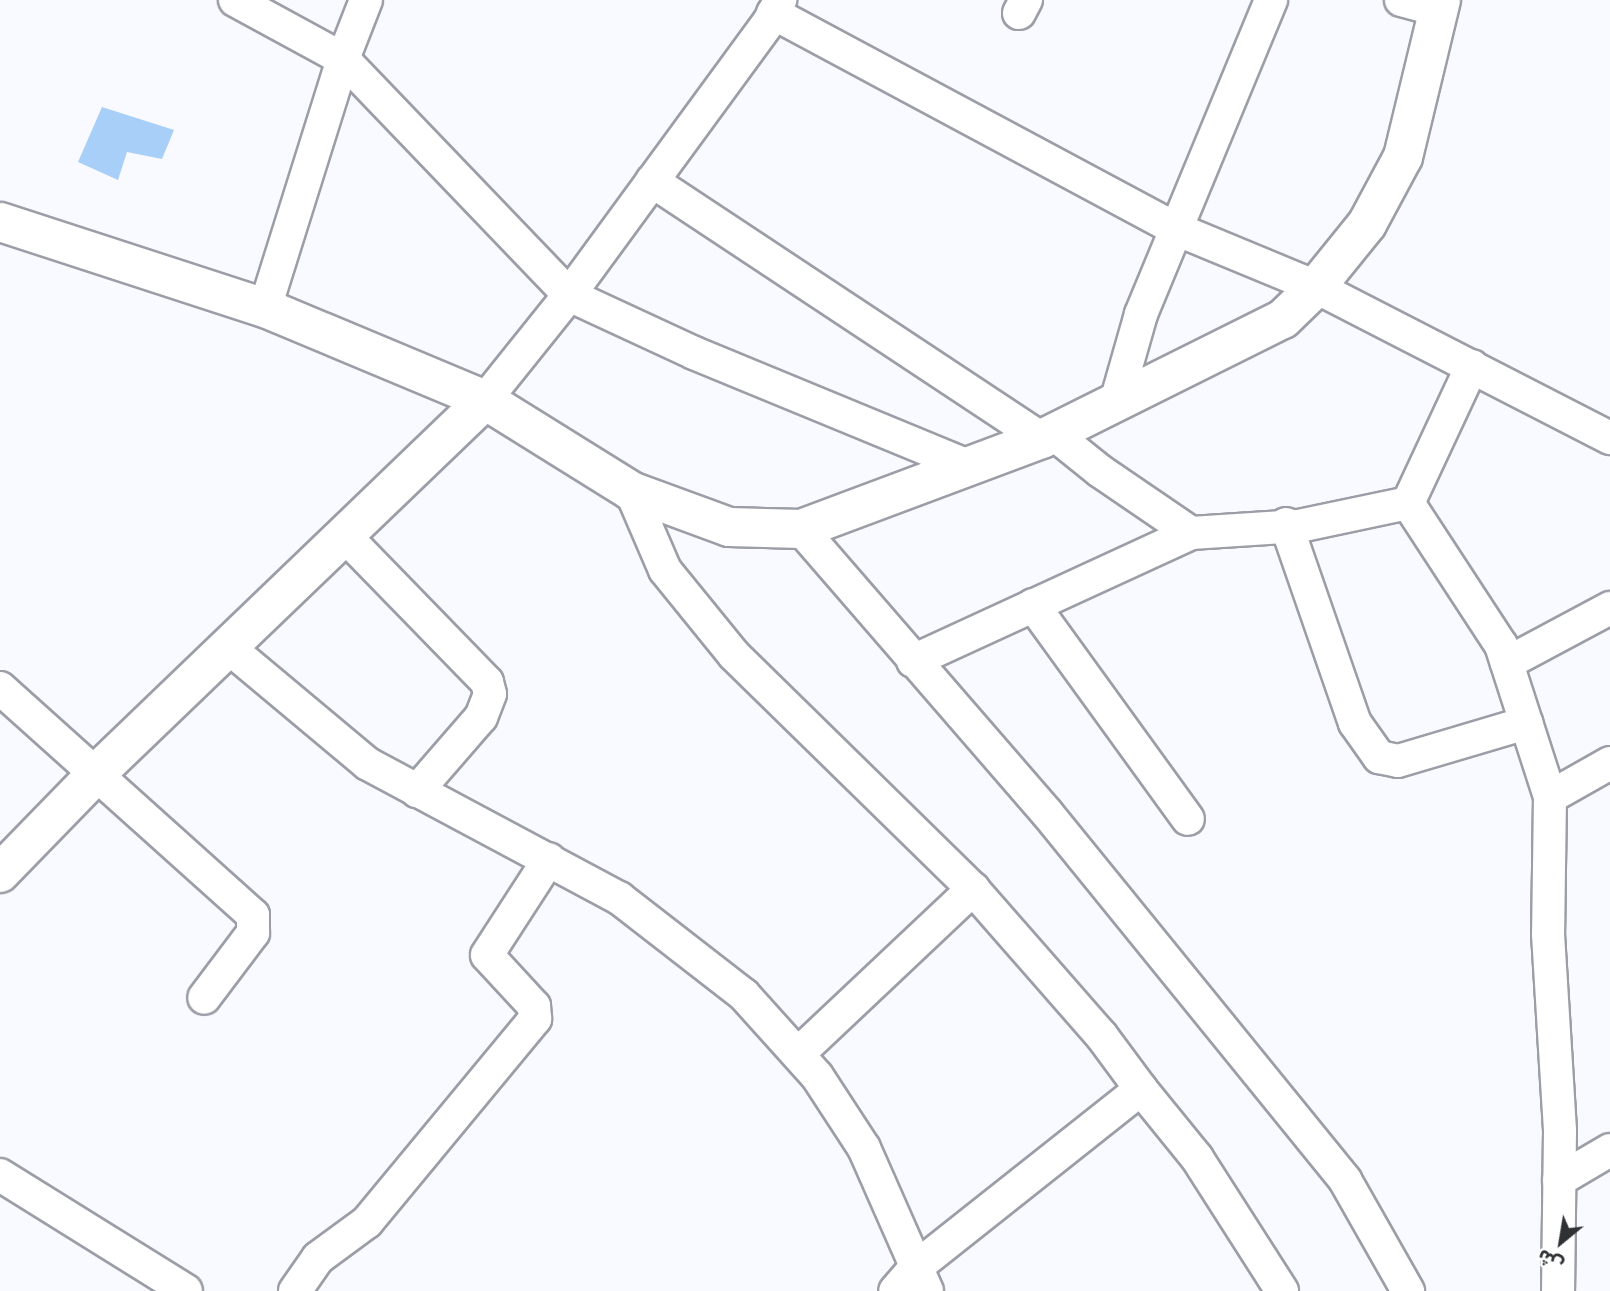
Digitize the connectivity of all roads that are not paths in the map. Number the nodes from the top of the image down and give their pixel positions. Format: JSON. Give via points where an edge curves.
{"nodes":[{"id":1,"x":235,"y":0,"type":"edge"},
{"id":2,"x":366,"y":0,"type":"edge"},
{"id":3,"x":1271,"y":0,"type":"edge"},
{"id":4,"x":1401,"y":0,"type":"edge"},
{"id":5,"x":1440,"y":5,"type":"edge"},
{"id":6,"x":777,"y":7,"type":"edge"},
{"id":7,"x":343,"y":59,"type":"junction"},
{"id":8,"x":652,"y":181,"type":"junction"},
{"id":9,"x":0,"y":222,"type":"edge"},
{"id":10,"x":1176,"y":229,"type":"junction"},
{"id":11,"x":1315,"y":287,"type":"junction"},
{"id":12,"x":569,"y":295,"type":"junction"},
{"id":13,"x":265,"y":308,"type":"junction"},
{"id":14,"x":1472,"y":366,"type":"junction"},
{"id":15,"x":485,"y":400,"type":"junction"},
{"id":16,"x":1116,"y":402,"type":"junction"},
{"id":17,"x":1048,"y":437,"type":"junction"},
{"id":18,"x":1610,"y":438,"type":"edge"},
{"id":19,"x":970,"y":467,"type":"junction"},
{"id":20,"x":631,"y":491,"type":"junction"},
{"id":21,"x":1408,"y":503,"type":"junction"},
{"id":22,"x":1286,"y":524,"type":"junction"},
{"id":23,"x":801,"y":529,"type":"junction"},
{"id":24,"x":1191,"y":533,"type":"junction"},
{"id":25,"x":344,"y":535,"type":"junction"},
{"id":26,"x":1033,"y":606,"type":"junction"},
{"id":27,"x":1610,"y":608,"type":"edge"},
{"id":28,"x":228,"y":647,"type":"junction"},
{"id":29,"x":913,"y":661,"type":"junction"},
{"id":30,"x":1507,"y":663,"type":"junction"},
{"id":31,"x":0,"y":688,"type":"edge"},
{"id":32,"x":1526,"y":723,"type":"junction"},
{"id":33,"x":1610,"y":763,"type":"edge"},
{"id":34,"x":94,"y":775,"type":"junction"},
{"id":35,"x":417,"y":791,"type":"junction"},
{"id":36,"x":1549,"y":797,"type":"junction"},
{"id":37,"x":1188,"y":819,"type":"dead end"},
{"id":38,"x":549,"y":859,"type":"junction"},
{"id":39,"x":0,"y":873,"type":"edge"},
{"id":40,"x":973,"y":889,"type":"junction"},
{"id":41,"x":204,"y":998,"type":"dead end"},
{"id":42,"x":797,"y":1054,"type":"junction"},
{"id":43,"x":1141,"y":1089,"type":"junction"},
{"id":44,"x":1610,"y":1150,"type":"edge"},
{"id":45,"x":0,"y":1175,"type":"edge"},
{"id":46,"x":1559,"y":1180,"type":"junction"},
{"id":47,"x":912,"y":1283,"type":"edge"},
{"id":48,"x":186,"y":1291,"type":"edge"},
{"id":49,"x":295,"y":1291,"type":"edge"},
{"id":50,"x":1282,"y":1291,"type":"edge"},
{"id":51,"x":1408,"y":1291,"type":"edge"},
{"id":52,"x":1558,"y":1291,"type":"edge"}],
"edges":[{"from":1,"to":7,"type":"street"},
{"from":2,"to":7,"type":"street"},
{"from":3,"to":10,"type":"street"},
{"from":4,"to":5,"type":"street"},
{"from":5,"to":11,"type":"street","via":[[1402,157],[1367,224]]},
{"from":6,"to":8,"type":"street"},
{"from":6,"to":10,"type":"street"},
{"from":7,"to":12,"type":"street"},
{"from":7,"to":13,"type":"street"},
{"from":8,"to":12,"type":"street"},
{"from":8,"to":17,"type":"street"},
{"from":9,"to":13,"type":"street"},
{"from":10,"to":11,"type":"street"},
{"from":10,"to":16,"type":"street","via":[[1141,314]]},
{"from":11,"to":14,"type":"street"},
{"from":11,"to":16,"type":"street","via":[[1283,319]]},
{"from":12,"to":15,"type":"street"},
{"from":12,"to":19,"type":"street","via":[[694,353]]},
{"from":13,"to":15,"type":"street"},
{"from":14,"to":18,"type":"street"},
{"from":14,"to":21,"type":"street"},
{"from":15,"to":20,"type":"street"},
{"from":15,"to":25,"type":"street"},
{"from":16,"to":17,"type":"street"},
{"from":17,"to":19,"type":"street"},
{"from":17,"to":24,"type":"street"},
{"from":19,"to":23,"type":"street"},
{"from":20,"to":23,"type":"street","via":[[729,527]]},
{"from":20,"to":40,"type":"street","via":[[665,570],[734,655]]},
{"from":21,"to":22,"type":"street","via":[[1299,526]]},
{"from":21,"to":30,"type":"street","via":[[1501,645]]},
{"from":22,"to":24,"type":"street"},
{"from":22,"to":32,"type":"street","via":[[1354,723],[1379,757],[1398,761]]},
{"from":23,"to":29,"type":"street"},
{"from":24,"to":26,"type":"street"},
{"from":25,"to":28,"type":"street"},
{"from":25,"to":35,"type":"street","via":[[487,682],[490,694],[481,718]]},
{"from":26,"to":29,"type":"street"},
{"from":26,"to":37,"type":"street"},
{"from":27,"to":30,"type":"street"},
{"from":28,"to":34,"type":"street"},
{"from":28,"to":35,"type":"street","via":[[368,764]]},
{"from":29,"to":51,"type":"street","via":[[1047,813],[1345,1180]]},
{"from":30,"to":32,"type":"street"},
{"from":31,"to":34,"type":"street"},
{"from":32,"to":36,"type":"street"},
{"from":33,"to":36,"type":"street"},
{"from":34,"to":39,"type":"street"},
{"from":34,"to":41,"type":"street","via":[[253,915],[253,933]]},
{"from":35,"to":38,"type":"street"},
{"from":36,"to":46,"type":"street","via":[[1548,933]]},
{"from":38,"to":42,"type":"street","via":[[619,898],[744,995]]},
{"from":38,"to":49,"type":"street","via":[[487,955],[534,1006],[535,1019],[367,1222],[318,1258]]},
{"from":40,"to":42,"type":"street"},
{"from":40,"to":43,"type":"street","via":[[1101,1035]]},
{"from":42,"to":47,"type":"street","via":[[864,1148]]},
{"from":43,"to":47,"type":"street"},
{"from":43,"to":50,"type":"street","via":[[1197,1158]]},
{"from":44,"to":46,"type":"street"},
{"from":45,"to":48,"type":"street"},
{"from":46,"to":52,"type":"street"}]}
